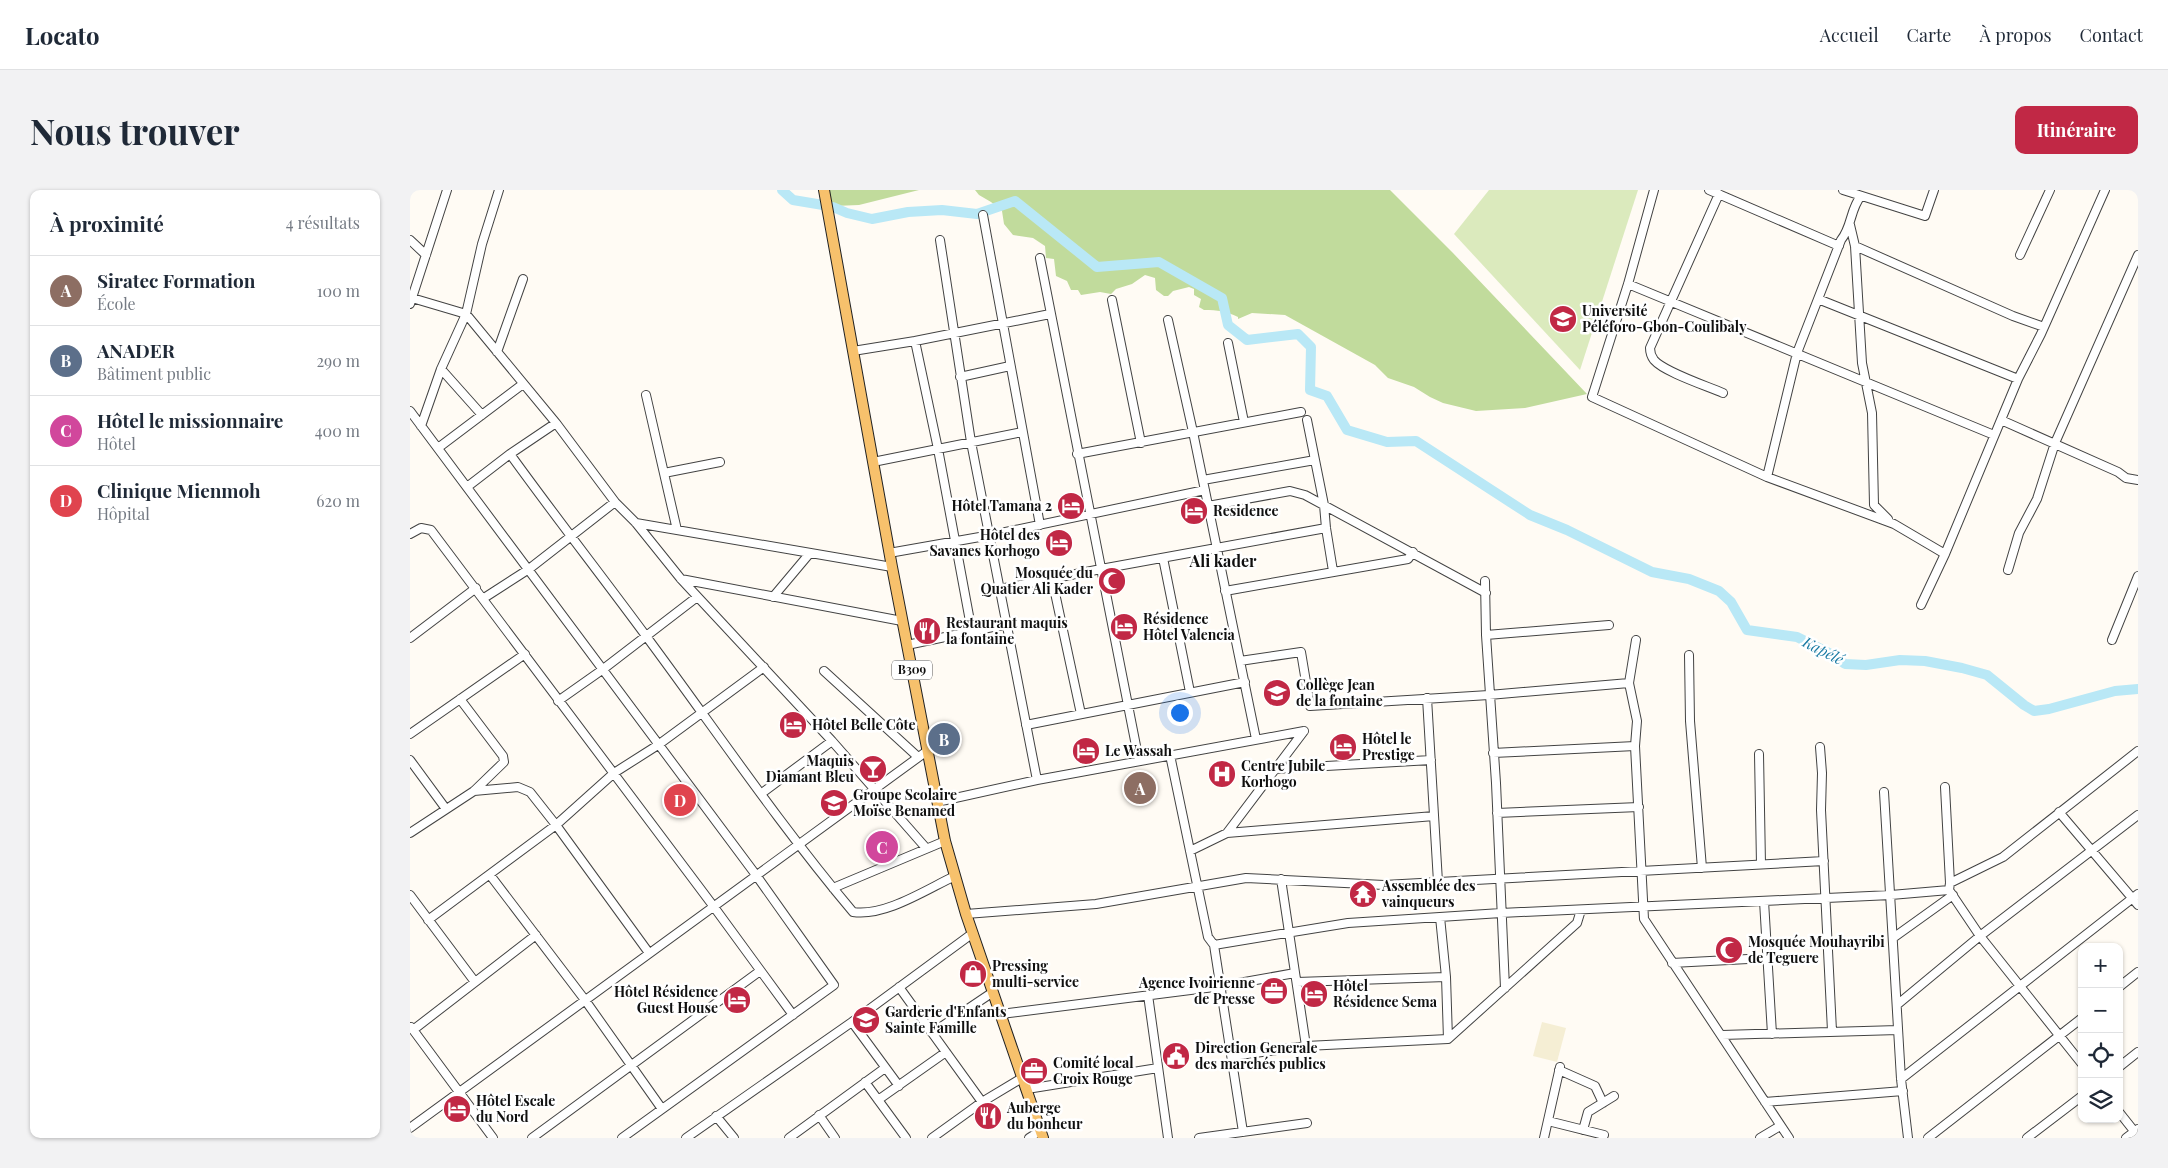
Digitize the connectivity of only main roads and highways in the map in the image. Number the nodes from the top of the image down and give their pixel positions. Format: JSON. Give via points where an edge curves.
{"nodes":[{"id":1,"x":824,"y":190,"type":"edge"},
{"id":2,"x":1042,"y":1134,"type":"edge"}],
"edges":[{"from":1,"to":2,"type":"main road","number":"B309","via":[[945,841],[966,914]]}]}
